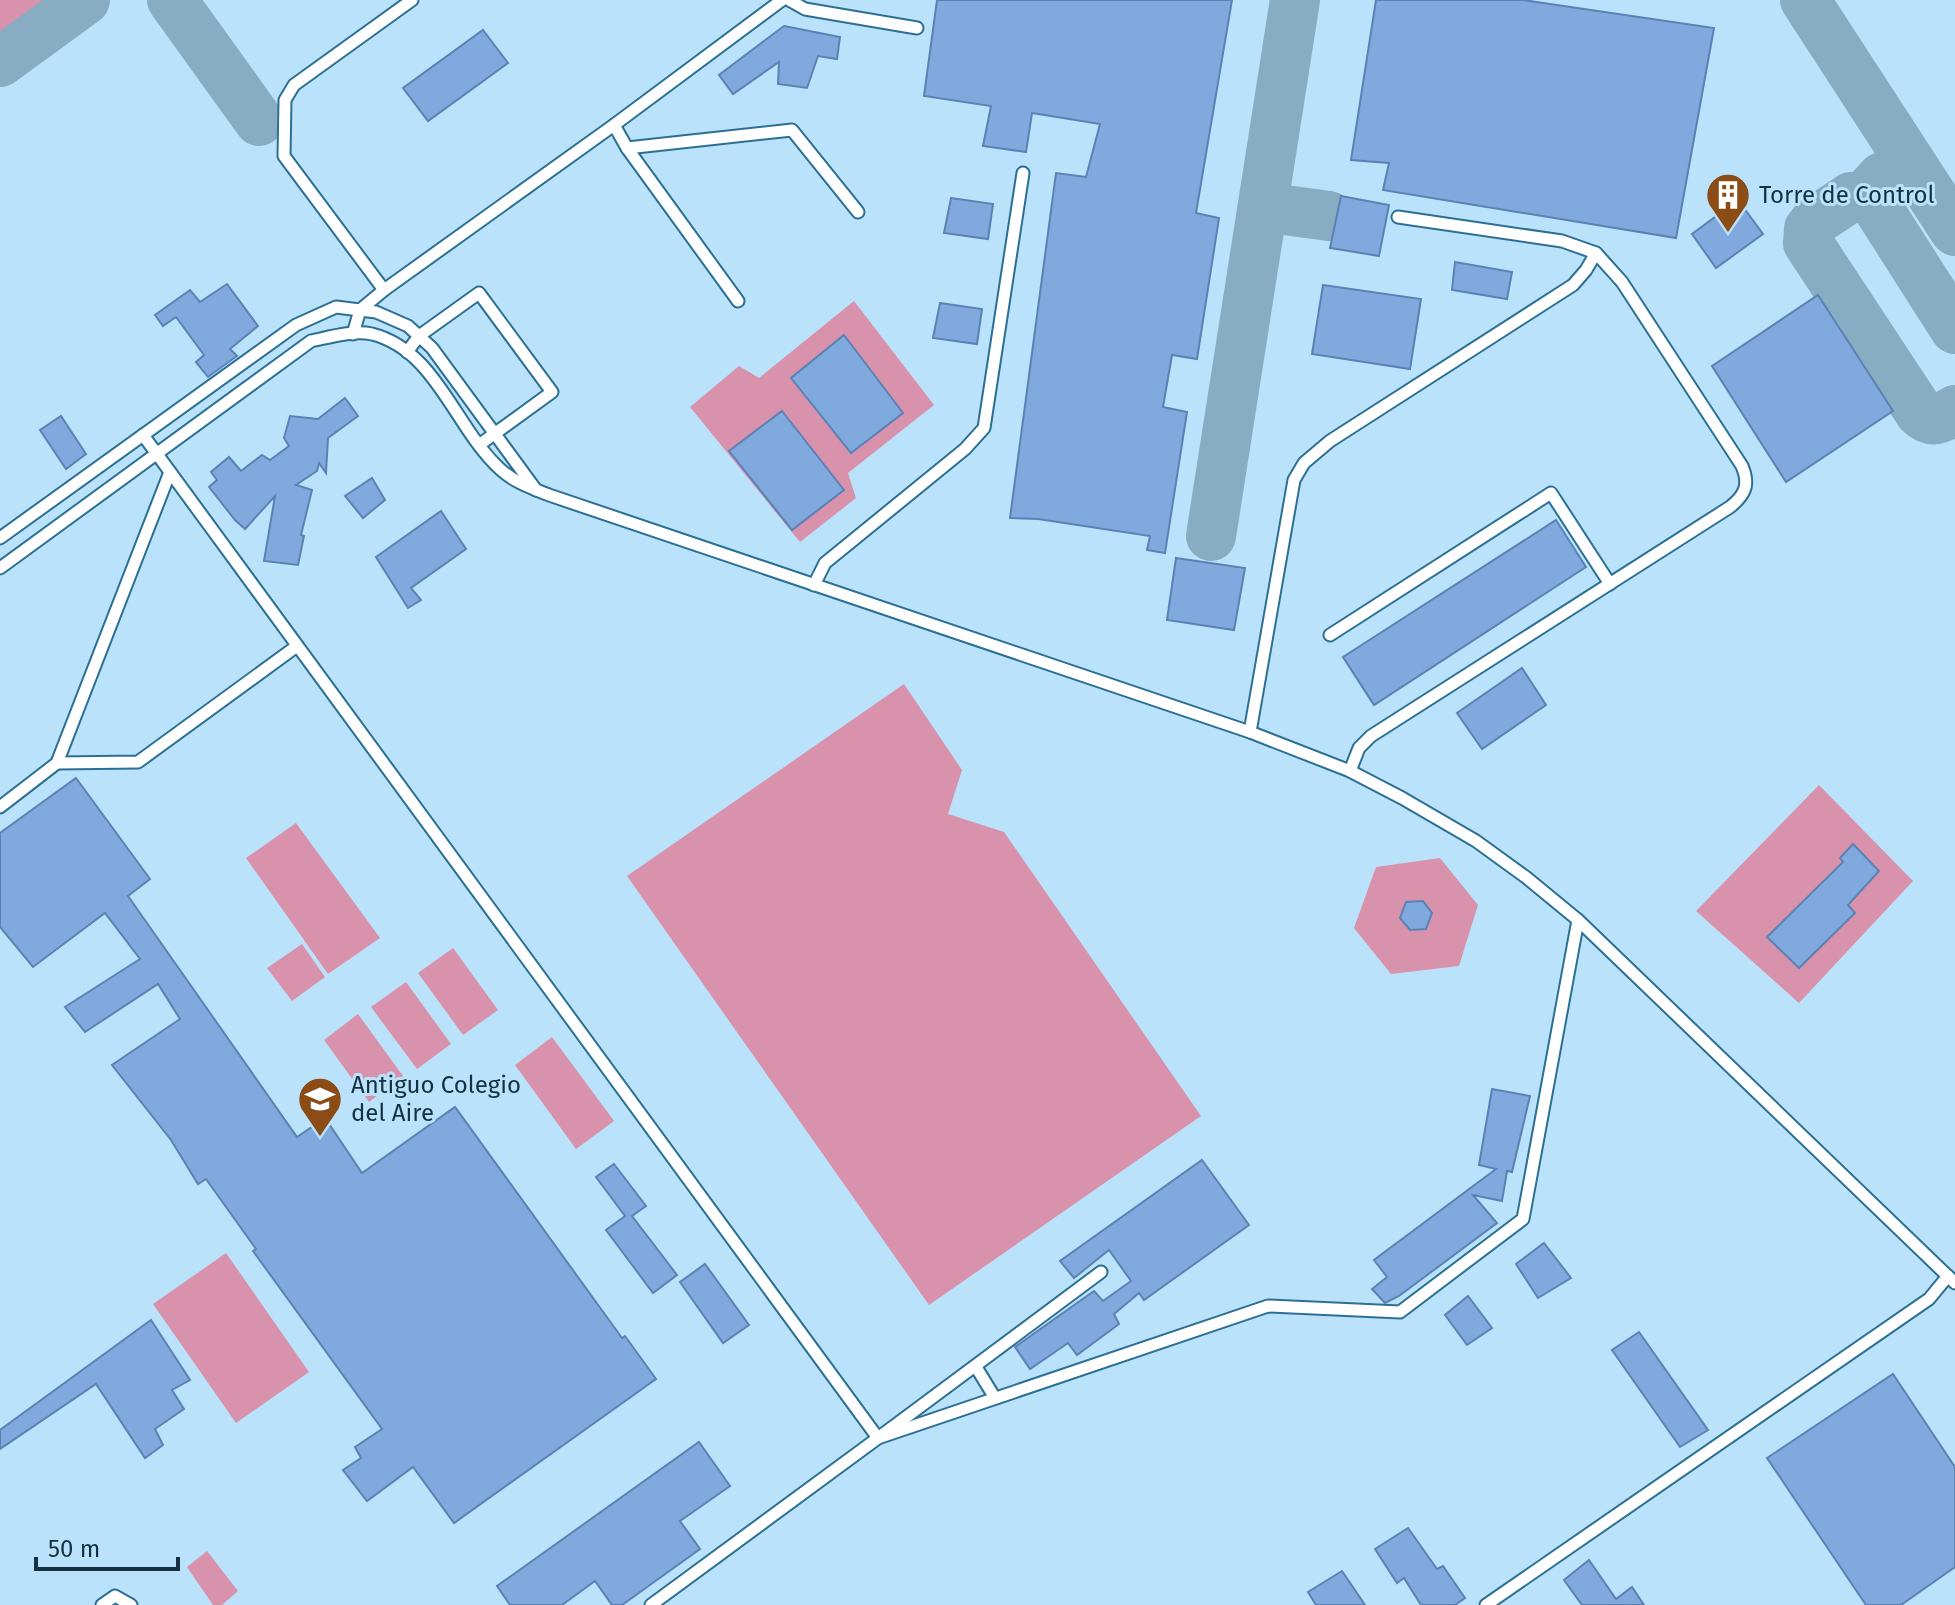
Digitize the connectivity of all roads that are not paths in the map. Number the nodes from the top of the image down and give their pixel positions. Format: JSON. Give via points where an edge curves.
{"nodes":[{"id":1,"x":412,"y":0,"type":"edge"},
{"id":2,"x":782,"y":0,"type":"edge"},
{"id":3,"x":789,"y":0,"type":"edge"},
{"id":4,"x":917,"y":28,"type":"dead end"},
{"id":5,"x":614,"y":125,"type":"junction"},
{"id":6,"x":627,"y":148,"type":"junction"},
{"id":7,"x":1023,"y":173,"type":"dead end"},
{"id":8,"x":858,"y":212,"type":"dead end"},
{"id":9,"x":1398,"y":217,"type":"dead end"},
{"id":10,"x":1596,"y":253,"type":"junction"},
{"id":11,"x":384,"y":290,"type":"junction"},
{"id":12,"x":738,"y":301,"type":"dead end"},
{"id":13,"x":360,"y":310,"type":"junction"},
{"id":14,"x":353,"y":334,"type":"junction"},
{"id":15,"x":419,"y":336,"type":"junction"},
{"id":16,"x":407,"y":352,"type":"junction"},
{"id":17,"x":495,"y":434,"type":"junction"},
{"id":18,"x":143,"y":435,"type":"junction"},
{"id":19,"x":479,"y":445,"type":"junction"},
{"id":20,"x":158,"y":454,"type":"junction"},
{"id":21,"x":170,"y":472,"type":"junction"},
{"id":22,"x":536,"y":490,"type":"junction"},
{"id":23,"x":0,"y":538,"type":"edge"},
{"id":24,"x":0,"y":568,"type":"edge"},
{"id":25,"x":1610,"y":584,"type":"junction"},
{"id":26,"x":814,"y":585,"type":"junction"},
{"id":27,"x":1330,"y":635,"type":"dead end"},
{"id":28,"x":297,"y":646,"type":"junction"},
{"id":29,"x":1250,"y":732,"type":"junction"},
{"id":30,"x":57,"y":763,"type":"junction"},
{"id":31,"x":1350,"y":771,"type":"junction"},
{"id":32,"x":0,"y":807,"type":"edge"},
{"id":33,"x":1578,"y":920,"type":"junction"},
{"id":34,"x":1101,"y":1272,"type":"dead end"},
{"id":35,"x":1952,"y":1279,"type":"edge"},
{"id":36,"x":976,"y":1367,"type":"junction"},
{"id":37,"x":995,"y":1398,"type":"junction"},
{"id":38,"x":878,"y":1438,"type":"junction"},
{"id":39,"x":102,"y":1605,"type":"edge"},
{"id":40,"x":131,"y":1605,"type":"edge"},
{"id":41,"x":651,"y":1605,"type":"edge"},
{"id":42,"x":1486,"y":1605,"type":"edge"}],
"edges":[{"from":1,"to":11,"type":"lane","via":[[294,85],[285,100],[284,156]]},
{"from":2,"to":5,"type":"lane"},
{"from":3,"to":4,"type":"lane","via":[[805,9]]},
{"from":5,"to":6,"type":"lane"},
{"from":5,"to":11,"type":"lane"},
{"from":6,"to":8,"type":"lane","via":[[792,130]]},
{"from":6,"to":12,"type":"lane"},
{"from":7,"to":26,"type":"lane","via":[[984,428],[825,563]]},
{"from":9,"to":10,"type":"lane","via":[[1562,241]]},
{"from":10,"to":25,"type":"lane","via":[[1622,282],[1742,466],[1747,485],[1730,507]]},
{"from":10,"to":29,"type":"lane","via":[[1573,285],[1304,463],[1294,480]]},
{"from":11,"to":13,"type":"lane"},
{"from":13,"to":14,"type":"lane"},
{"from":13,"to":15,"type":"lane","via":[[408,326]]},
{"from":13,"to":18,"type":"lane","via":[[336,307],[296,325]]},
{"from":14,"to":16,"type":"lane","via":[[369,334]]},
{"from":14,"to":20,"type":"lane","via":[[311,341]]},
{"from":15,"to":16,"type":"lane"},
{"from":15,"to":17,"type":"lane"},
{"from":15,"to":17,"type":"lane","via":[[479,293],[552,392]]},
{"from":16,"to":19,"type":"lane"},
{"from":17,"to":19,"type":"lane"},
{"from":17,"to":22,"type":"lane"},
{"from":18,"to":20,"type":"lane"},
{"from":18,"to":23,"type":"lane"},
{"from":19,"to":22,"type":"lane","via":[[517,482]]},
{"from":20,"to":21,"type":"lane"},
{"from":20,"to":24,"type":"lane"},
{"from":21,"to":28,"type":"lane"},
{"from":21,"to":30,"type":"lane"},
{"from":22,"to":26,"type":"lane"},
{"from":25,"to":27,"type":"lane","via":[[1551,493]]},
{"from":25,"to":31,"type":"lane","via":[[1371,736],[1359,748]]},
{"from":26,"to":29,"type":"lane"},
{"from":28,"to":30,"type":"lane","via":[[138,762]]},
{"from":28,"to":38,"type":"lane"},
{"from":29,"to":31,"type":"lane"},
{"from":30,"to":32,"type":"lane"},
{"from":31,"to":33,"type":"lane","via":[[1476,841]]},
{"from":33,"to":35,"type":"lane"},
{"from":33,"to":37,"type":"lane","via":[[1523,1219],[1400,1312],[1268,1306]]},
{"from":34,"to":36,"type":"lane"},
{"from":35,"to":42,"type":"lane"},
{"from":36,"to":37,"type":"lane"},
{"from":36,"to":38,"type":"lane"},
{"from":37,"to":38,"type":"lane"},
{"from":38,"to":41,"type":"lane"},
{"from":39,"to":40,"type":"lane","via":[[115,1596]]}]}
